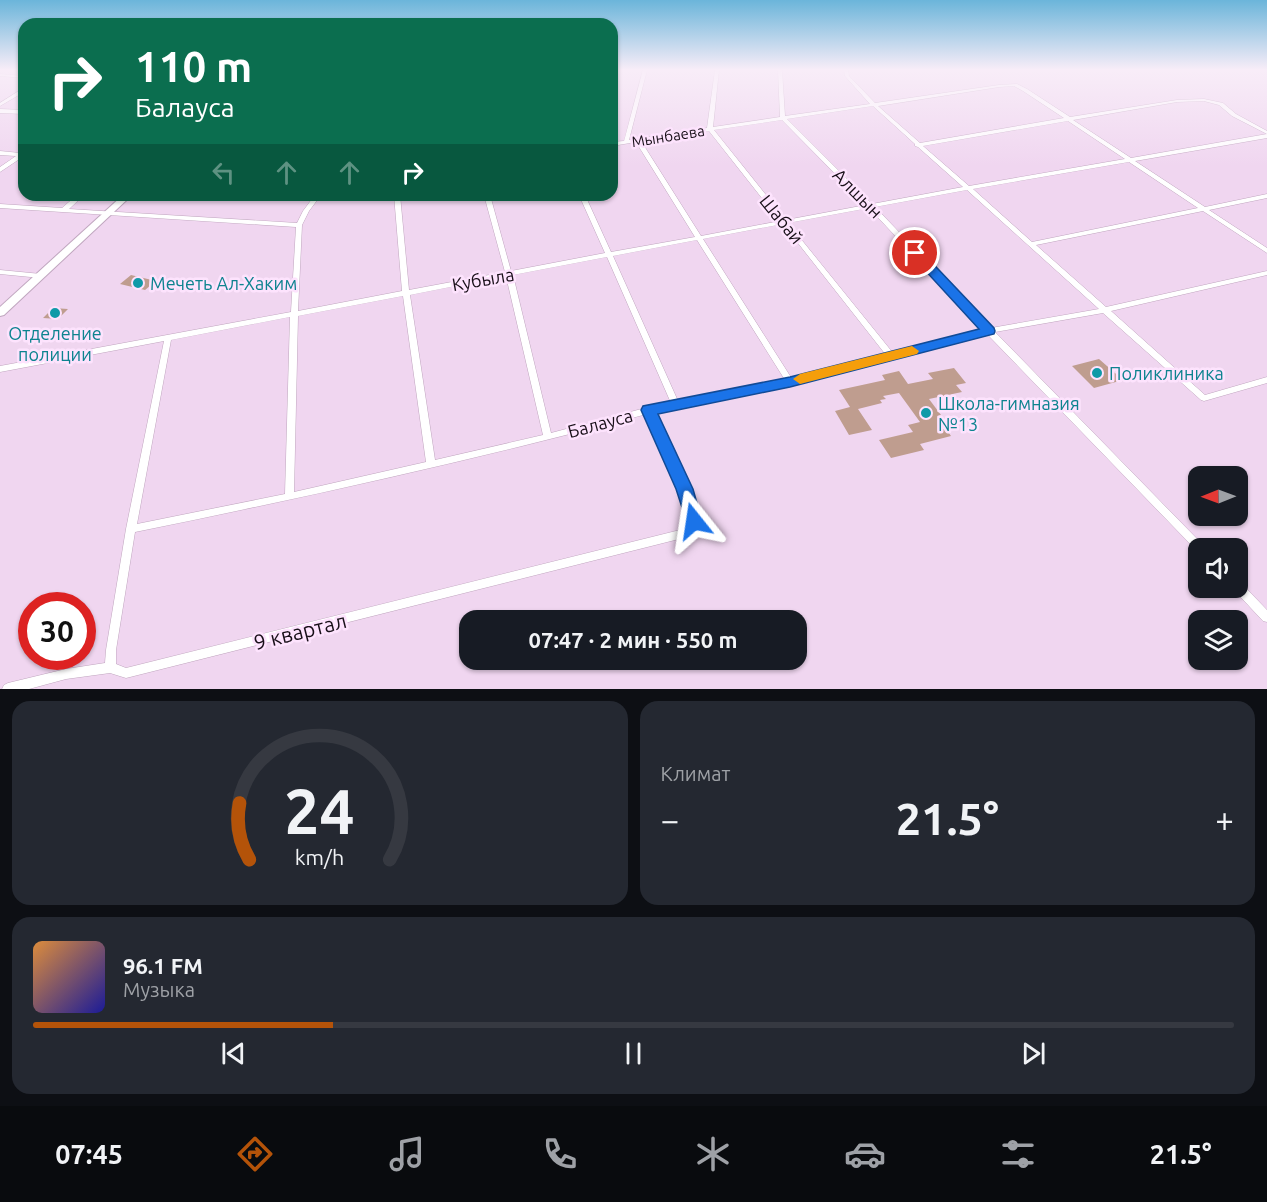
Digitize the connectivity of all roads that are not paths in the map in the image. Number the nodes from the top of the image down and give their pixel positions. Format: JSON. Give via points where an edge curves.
{"nodes":[{"id":1,"x":637,"y":102,"type":"edge"},
{"id":2,"x":713,"y":102,"type":"edge"},
{"id":3,"x":782,"y":102,"type":"edge"},
{"id":4,"x":886,"y":102,"type":"edge"},
{"id":5,"x":1044,"y":102,"type":"edge"},
{"id":6,"x":1171,"y":102,"type":"edge"},
{"id":7,"x":1215,"y":102,"type":"edge"},
{"id":8,"x":873,"y":104,"type":"junction"},
{"id":9,"x":0,"y":111,"type":"edge"},
{"id":10,"x":18,"y":112,"type":"edge"},
{"id":11,"x":783,"y":118,"type":"junction"},
{"id":12,"x":1070,"y":118,"type":"junction"},
{"id":13,"x":710,"y":129,"type":"junction"},
{"id":14,"x":1265,"y":135,"type":"edge"},
{"id":15,"x":637,"y":140,"type":"junction"},
{"id":16,"x":626,"y":142,"type":"junction"},
{"id":17,"x":618,"y":143,"type":"edge"},
{"id":18,"x":917,"y":145,"type":"junction"},
{"id":19,"x":0,"y":153,"type":"edge"},
{"id":20,"x":18,"y":154,"type":"edge"},
{"id":21,"x":18,"y":157,"type":"edge"},
{"id":22,"x":1130,"y":159,"type":"junction"},
{"id":23,"x":0,"y":170,"type":"edge"},
{"id":24,"x":966,"y":189,"type":"junction"},
{"id":25,"x":1267,"y":196,"type":"edge"},
{"id":26,"x":74,"y":201,"type":"edge"},
{"id":27,"x":121,"y":201,"type":"edge"},
{"id":28,"x":314,"y":201,"type":"edge"},
{"id":29,"x":398,"y":201,"type":"edge"},
{"id":30,"x":489,"y":201,"type":"edge"},
{"id":31,"x":585,"y":201,"type":"edge"},
{"id":32,"x":0,"y":206,"type":"edge"},
{"id":33,"x":871,"y":206,"type":"junction"},
{"id":34,"x":1204,"y":209,"type":"junction"},
{"id":35,"x":64,"y":210,"type":"junction"},
{"id":36,"x":109,"y":212,"type":"junction"},
{"id":37,"x":785,"y":222,"type":"junction"},
{"id":38,"x":299,"y":225,"type":"junction"},
{"id":39,"x":701,"y":238,"type":"junction"},
{"id":40,"x":1030,"y":244,"type":"junction"},
{"id":41,"x":1267,"y":251,"type":"edge"},
{"id":42,"x":609,"y":256,"type":"junction"},
{"id":43,"x":0,"y":272,"type":"edge"},
{"id":44,"x":1267,"y":273,"type":"edge"},
{"id":45,"x":509,"y":274,"type":"junction"},
{"id":46,"x":40,"y":276,"type":"junction"},
{"id":47,"x":406,"y":293,"type":"junction"},
{"id":48,"x":1106,"y":310,"type":"junction"},
{"id":49,"x":0,"y":313,"type":"edge"},
{"id":50,"x":294,"y":314,"type":"junction"},
{"id":51,"x":989,"y":331,"type":"junction"},
{"id":52,"x":168,"y":338,"type":"junction"},
{"id":53,"x":891,"y":356,"type":"junction"},
{"id":54,"x":0,"y":369,"type":"edge"},
{"id":55,"x":1267,"y":380,"type":"edge"},
{"id":56,"x":790,"y":382,"type":"junction"},
{"id":57,"x":676,"y":405,"type":"junction"},
{"id":58,"x":649,"y":410,"type":"junction"},
{"id":59,"x":548,"y":437,"type":"junction"},
{"id":60,"x":431,"y":464,"type":"junction"},
{"id":61,"x":289,"y":497,"type":"junction"},
{"id":62,"x":130,"y":529,"type":"junction"},
{"id":63,"x":1190,"y":538,"type":"edge"},
{"id":64,"x":1248,"y":597,"type":"edge"},
{"id":65,"x":1267,"y":617,"type":"edge"},
{"id":66,"x":110,"y":668,"type":"junction"},
{"id":67,"x":8,"y":689,"type":"edge"}],
"edges":[{"from":1,"to":16,"type":"street"},
{"from":2,"to":13,"type":"street"},
{"from":3,"to":11,"type":"street"},
{"from":4,"to":8,"type":"street","name":"Мынбаева"},
{"from":5,"to":12,"type":"street","name":"Мынбаева"},
{"from":6,"to":12,"type":"street"},
{"from":7,"to":14,"type":"street"},
{"from":8,"to":11,"type":"street","name":"Мынбаева"},
{"from":8,"to":18,"type":"street"},
{"from":9,"to":10,"type":"street"},
{"from":11,"to":13,"type":"street","name":"Мынбаева"},
{"from":11,"to":33,"type":"street","name":"Алшын"},
{"from":12,"to":18,"type":"street"},
{"from":12,"to":22,"type":"street"},
{"from":13,"to":15,"type":"street","name":"Мынбаева"},
{"from":13,"to":37,"type":"street","name":"Шабай"},
{"from":14,"to":22,"type":"street","name":"Кубыла"},
{"from":15,"to":16,"type":"street","name":"Мынбаева"},
{"from":15,"to":39,"type":"street"},
{"from":16,"to":17,"type":"street","name":"Мынбаева"},
{"from":18,"to":24,"type":"street"},
{"from":19,"to":20,"type":"street"},
{"from":21,"to":23,"type":"street"},
{"from":22,"to":24,"type":"street","name":"Кубыла"},
{"from":22,"to":34,"type":"street"},
{"from":24,"to":33,"type":"street","name":"Кубыла"},
{"from":24,"to":40,"type":"street"},
{"from":25,"to":34,"type":"street"},
{"from":26,"to":35,"type":"street"},
{"from":27,"to":36,"type":"street"},
{"from":28,"to":38,"type":"street"},
{"from":29,"to":47,"type":"street"},
{"from":30,"to":45,"type":"street"},
{"from":31,"to":42,"type":"street"},
{"from":32,"to":35,"type":"street"},
{"from":33,"to":37,"type":"street","name":"Кубыла"},
{"from":33,"to":51,"type":"street","name":"Алшын"},
{"from":34,"to":40,"type":"street"},
{"from":34,"to":41,"type":"street"},
{"from":35,"to":36,"type":"street"},
{"from":36,"to":38,"type":"street"},
{"from":36,"to":46,"type":"street"},
{"from":37,"to":39,"type":"street","name":"Кубыла"},
{"from":37,"to":53,"type":"street","name":"Шабай"},
{"from":38,"to":50,"type":"street"},
{"from":39,"to":42,"type":"street","name":"Кубыла"},
{"from":39,"to":56,"type":"street"},
{"from":40,"to":48,"type":"street"},
{"from":42,"to":45,"type":"street","name":"Кубыла"},
{"from":42,"to":57,"type":"street"},
{"from":43,"to":46,"type":"street"},
{"from":44,"to":48,"type":"street","name":"Балауса"},
{"from":45,"to":47,"type":"street","name":"Кубыла"},
{"from":45,"to":59,"type":"street"},
{"from":46,"to":49,"type":"street"},
{"from":47,"to":50,"type":"street","name":"Кубыла"},
{"from":47,"to":60,"type":"street"},
{"from":48,"to":51,"type":"street","name":"Балауса"},
{"from":48,"to":55,"type":"street","via":[[1204,398]]},
{"from":50,"to":52,"type":"street","name":"Кубыла"},
{"from":50,"to":61,"type":"street"},
{"from":51,"to":53,"type":"street","name":"Балауса"},
{"from":51,"to":63,"type":"street","name":"Алшын"},
{"from":52,"to":54,"type":"street","name":"Кубыла"},
{"from":52,"to":62,"type":"street"},
{"from":53,"to":56,"type":"street","name":"Балауса"},
{"from":56,"to":57,"type":"street","name":"Балауса"},
{"from":57,"to":58,"type":"street","name":"Балауса"},
{"from":58,"to":59,"type":"street","name":"Балауса"},
{"from":58,"to":66,"type":"street","name":"9 квартал","via":[[689,501],[694,521],[683,534],[126,674]]},
{"from":59,"to":60,"type":"street","name":"Балауса"},
{"from":60,"to":61,"type":"street","name":"Балауса"},
{"from":61,"to":62,"type":"street","name":"Балауса"},
{"from":62,"to":66,"type":"street"},
{"from":64,"to":65,"type":"street"},
{"from":66,"to":67,"type":"street"}]}
